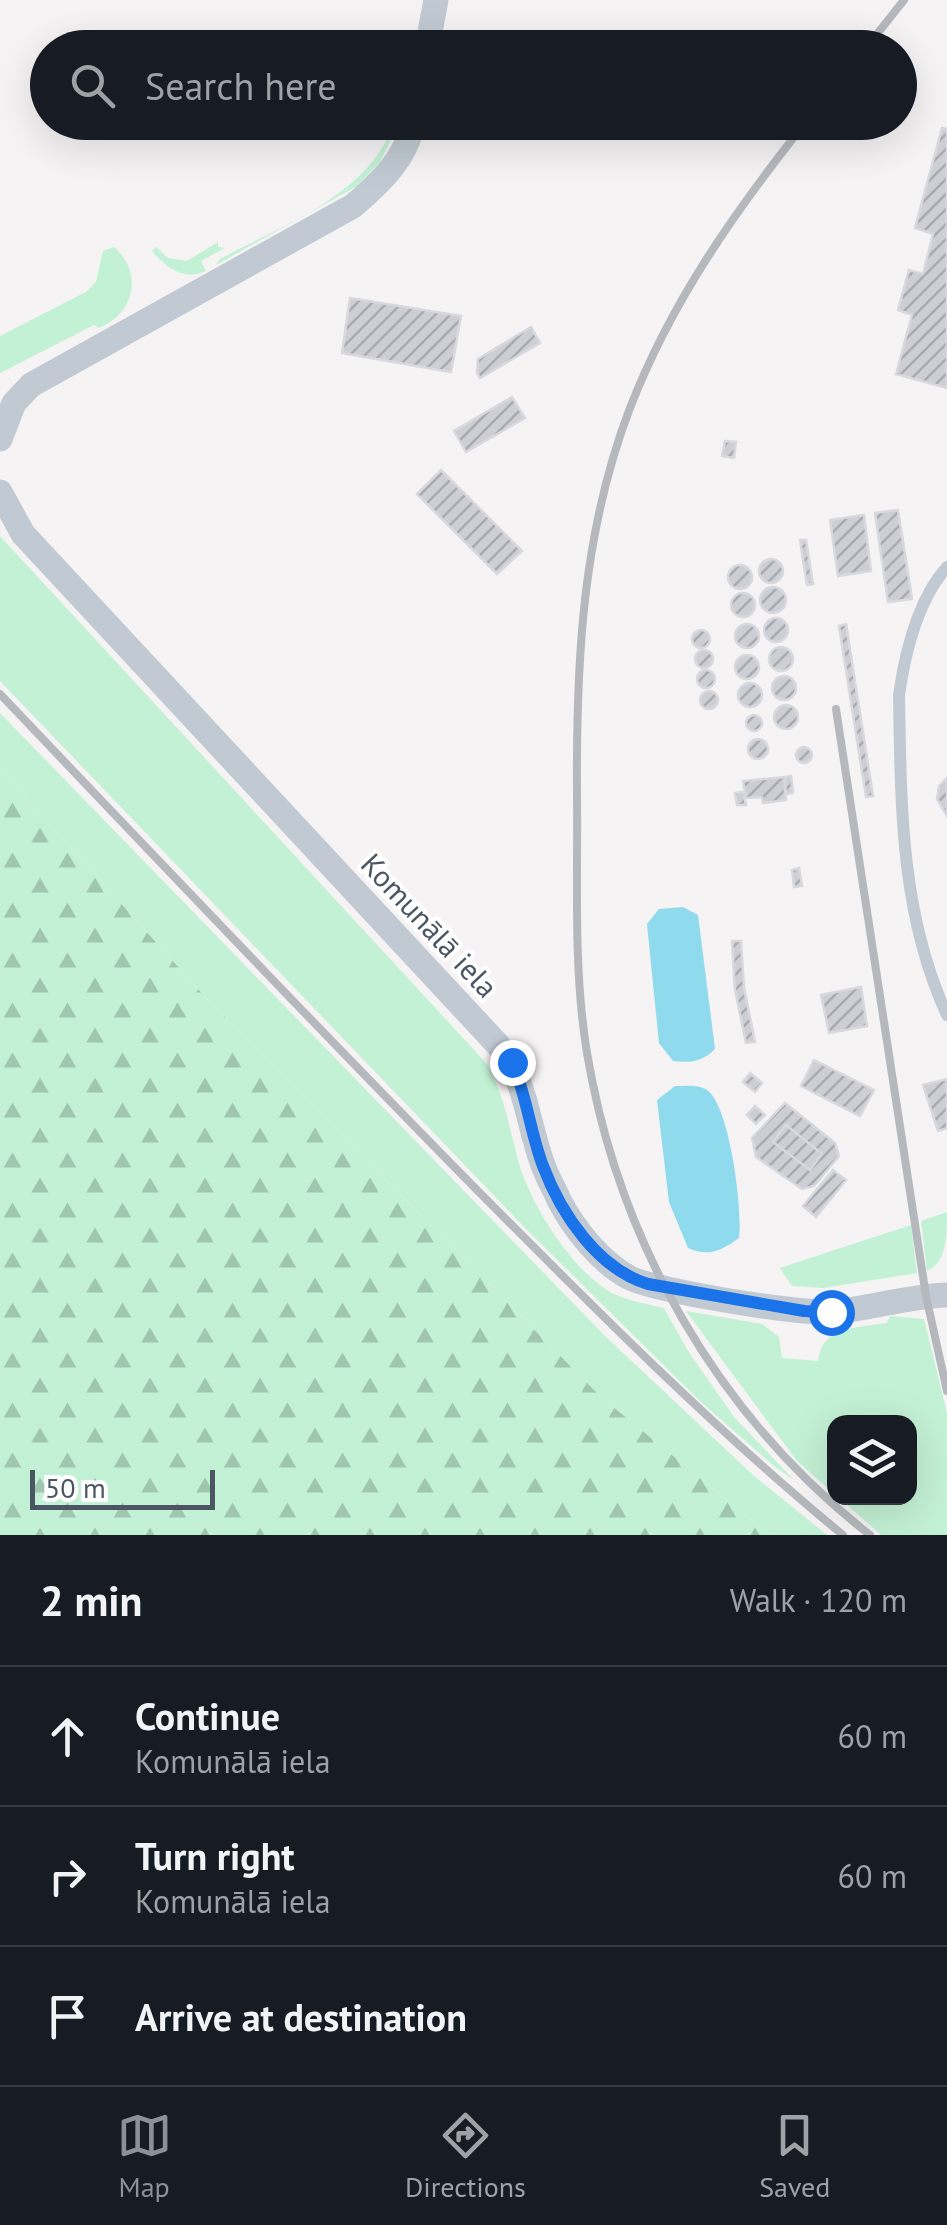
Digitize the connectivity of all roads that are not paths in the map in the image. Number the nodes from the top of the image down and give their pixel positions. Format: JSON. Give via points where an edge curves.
{"nodes":[{"id":1,"x":436,"y":0,"type":"edge"},
{"id":2,"x":431,"y":30,"type":"edge"},
{"id":3,"x":406,"y":140,"type":"edge"},
{"id":4,"x":0,"y":439,"type":"edge"},
{"id":5,"x":0,"y":492,"type":"edge"},
{"id":6,"x":947,"y":568,"type":"edge"},
{"id":7,"x":947,"y":1014,"type":"edge"},
{"id":8,"x":947,"y":1294,"type":"edge"}],
"edges":[{"from":1,"to":2,"type":"street"},
{"from":3,"to":4,"type":"street","via":[[378,185],[353,206],[31,385],[14,403]]},
{"from":5,"to":8,"type":"street","name":"Komunālā iela","via":[[23,534],[498,1044],[520,1082],[543,1166],[562,1205],[613,1267],[648,1284],[804,1311]]},
{"from":6,"to":7,"type":"lane","via":[[931,585],[899,695],[908,885],[922,949]]}]}
